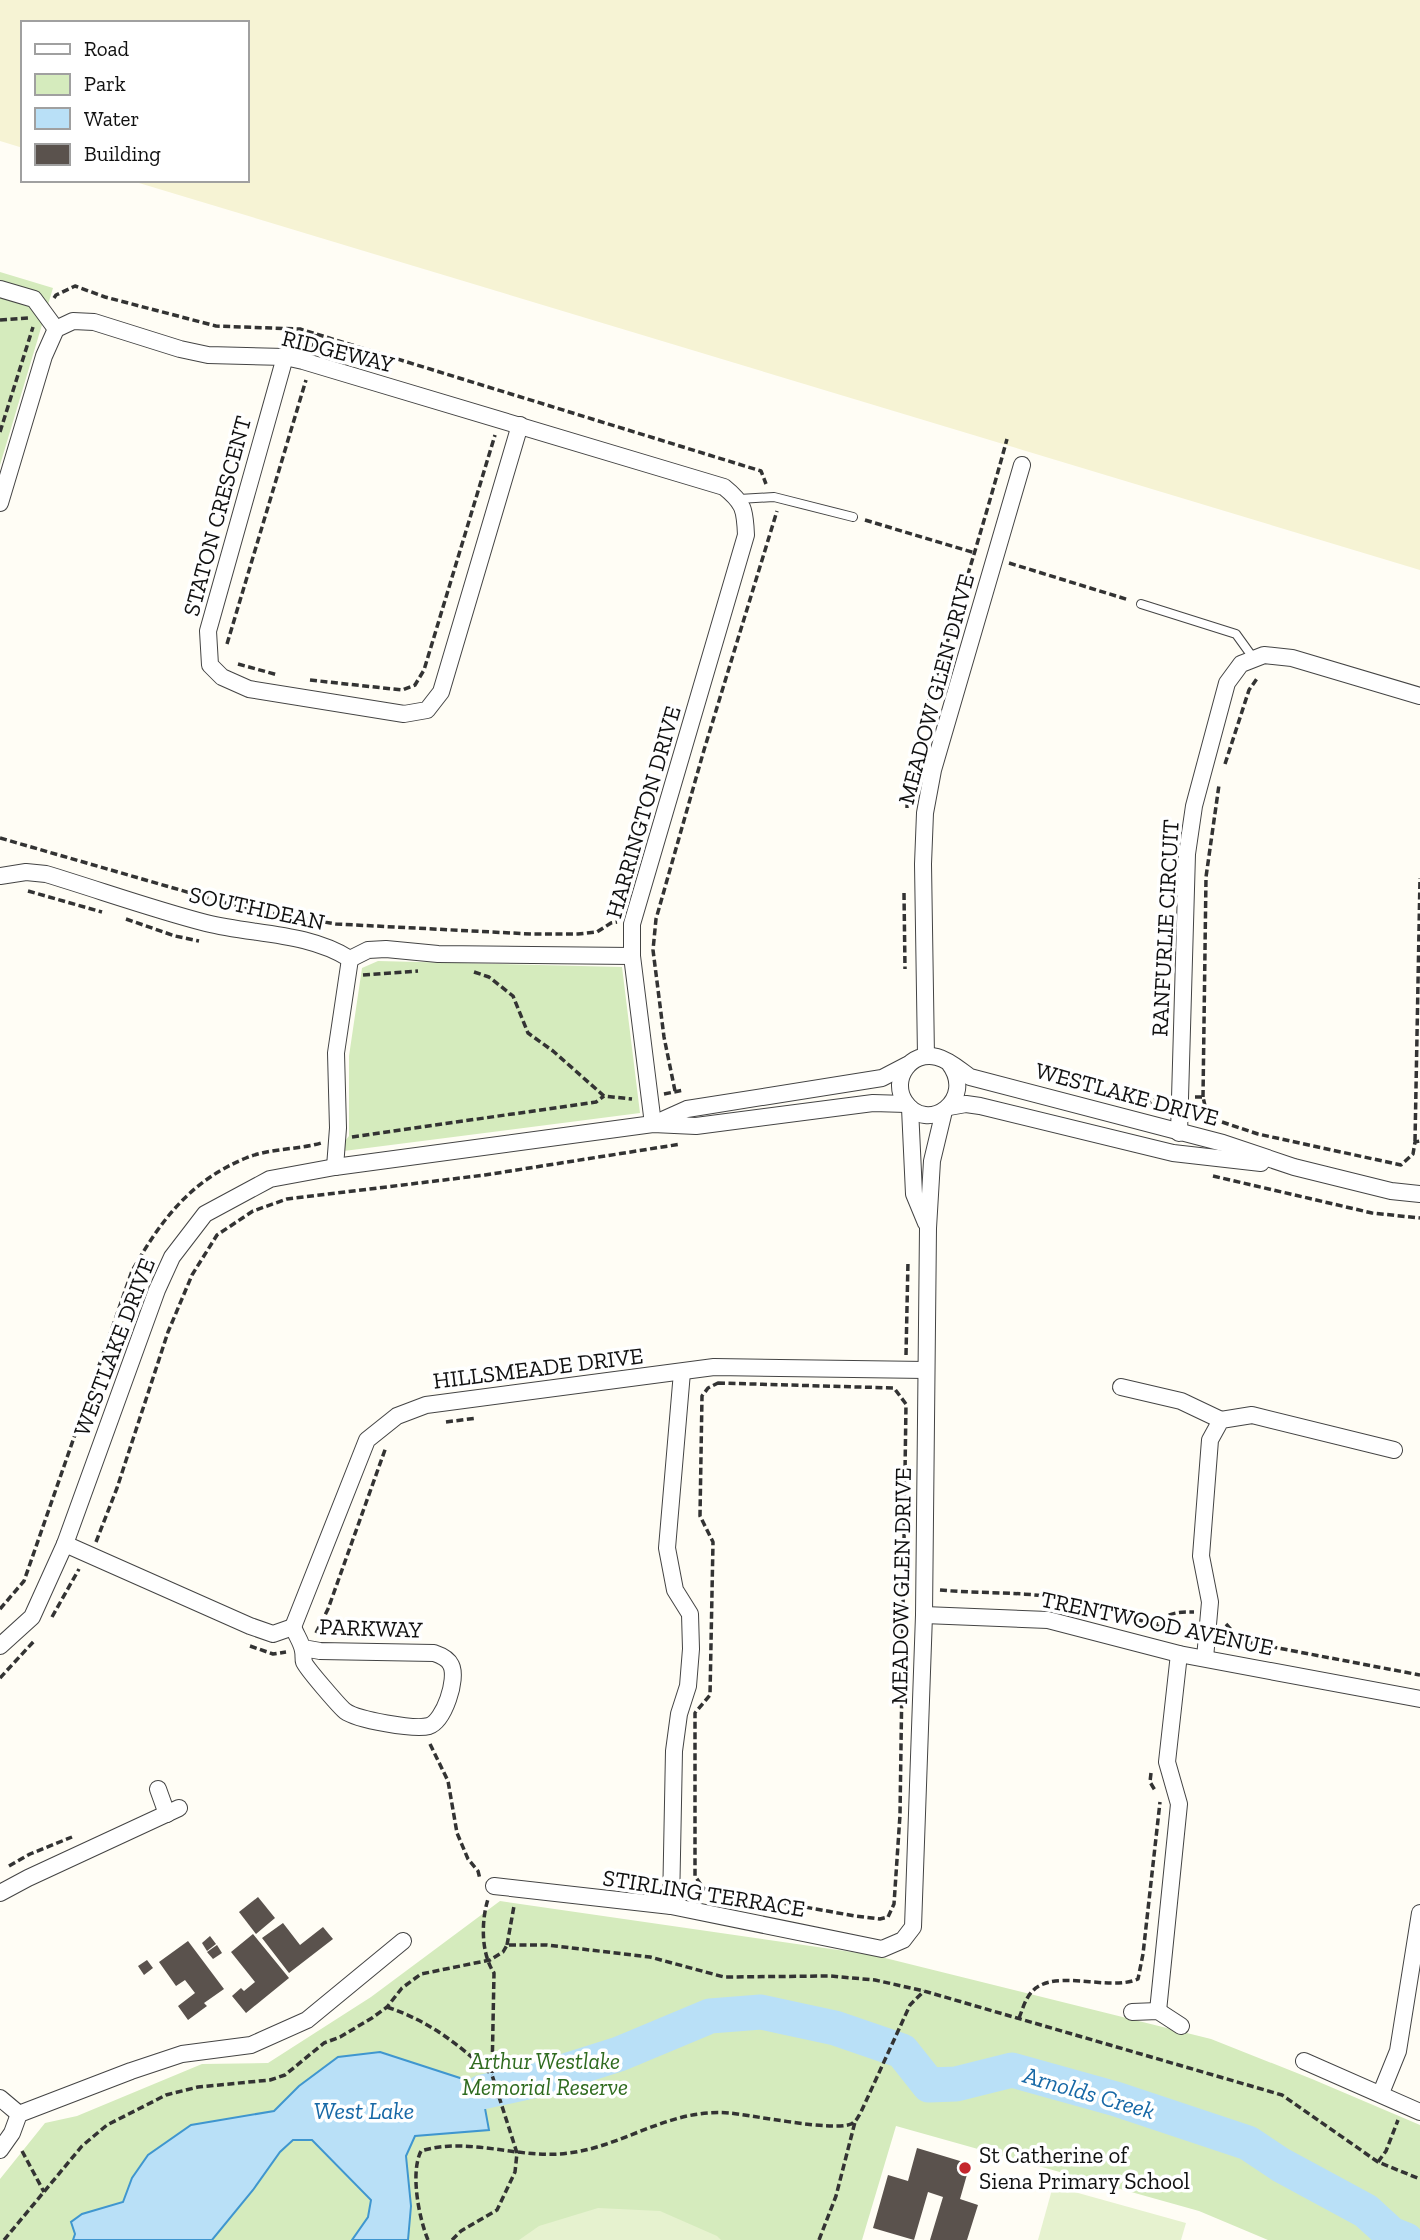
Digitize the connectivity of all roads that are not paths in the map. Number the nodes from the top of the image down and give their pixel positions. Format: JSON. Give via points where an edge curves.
{"nodes":[{"id":1,"x":0,"y":289,"type":"edge"},
{"id":2,"x":51,"y":323,"type":"junction"},
{"id":3,"x":285,"y":358,"type":"junction"},
{"id":4,"x":520,"y":425,"type":"junction"},
{"id":5,"x":1022,"y":465,"type":"dead end"},
{"id":6,"x":739,"y":499,"type":"junction"},
{"id":7,"x":0,"y":503,"type":"edge"},
{"id":8,"x":853,"y":517,"type":"road end"},
{"id":9,"x":1141,"y":604,"type":"road end"},
{"id":10,"x":1254,"y":659,"type":"junction"},
{"id":11,"x":1420,"y":696,"type":"edge"},
{"id":12,"x":0,"y":878,"type":"edge"},
{"id":13,"x":632,"y":956,"type":"junction"},
{"id":14,"x":350,"y":959,"type":"junction"},
{"id":15,"x":926,"y":1056,"type":"junction"},
{"id":16,"x":949,"y":1063,"type":"junction"},
{"id":17,"x":907,"y":1065,"type":"junction"},
{"id":18,"x":908,"y":1106,"type":"junction"},
{"id":19,"x":946,"y":1109,"type":"junction"},
{"id":20,"x":653,"y":1124,"type":"junction"},
{"id":21,"x":1179,"y":1133,"type":"junction"},
{"id":22,"x":335,"y":1167,"type":"junction"},
{"id":23,"x":1294,"y":1167,"type":"junction"},
{"id":24,"x":1420,"y":1194,"type":"edge"},
{"id":25,"x":928,"y":1228,"type":"junction"},
{"id":26,"x":926,"y":1370,"type":"junction"},
{"id":27,"x":682,"y":1380,"type":"junction"},
{"id":28,"x":1121,"y":1387,"type":"dead end"},
{"id":29,"x":1221,"y":1420,"type":"junction"},
{"id":30,"x":1394,"y":1450,"type":"dead end"},
{"id":31,"x":65,"y":1544,"type":"junction"},
{"id":32,"x":925,"y":1615,"type":"junction"},
{"id":33,"x":293,"y":1627,"type":"junction"},
{"id":34,"x":0,"y":1646,"type":"edge"},
{"id":35,"x":302,"y":1646,"type":"junction"},
{"id":36,"x":1179,"y":1654,"type":"junction"},
{"id":37,"x":1205,"y":1658,"type":"junction"},
{"id":38,"x":1420,"y":1699,"type":"edge"},
{"id":39,"x":158,"y":1789,"type":"dead end"},
{"id":40,"x":486,"y":1887,"type":"road end"},
{"id":41,"x":0,"y":1893,"type":"edge"},
{"id":42,"x":671,"y":1906,"type":"junction"},
{"id":43,"x":1420,"y":1913,"type":"edge"},
{"id":44,"x":903,"y":1940,"type":"joint"},
{"id":45,"x":403,"y":1941,"type":"dead end"},
{"id":46,"x":1158,"y":2011,"type":"junction"},
{"id":47,"x":1132,"y":2012,"type":"dead end"},
{"id":48,"x":1181,"y":2026,"type":"dead end"},
{"id":49,"x":1304,"y":2061,"type":"dead end"},
{"id":50,"x":1381,"y":2093,"type":"junction"},
{"id":51,"x":0,"y":2098,"type":"edge"},
{"id":52,"x":1420,"y":2112,"type":"edge"},
{"id":53,"x":19,"y":2114,"type":"junction"},
{"id":54,"x":0,"y":2150,"type":"edge"}],
"edges":[{"from":1,"to":2,"type":"street","via":[[34,299]]},
{"from":2,"to":3,"type":"street","name":"RIDGEWAY","via":[[94,322],[208,355]]},
{"from":2,"to":7,"type":"street"},
{"from":3,"to":4,"type":"street","name":"RIDGEWAY"},
{"from":3,"to":4,"type":"street","name":"STATON CRESCENT","via":[[208,631],[210,665],[222,677],[249,689],[404,714],[427,710],[440,692]]},
{"from":4,"to":6,"type":"street","name":"RIDGEWAY","via":[[724,487]]},
{"from":5,"to":15,"type":"street","name":"MEADOW GLEN DRIVE","via":[[933,771],[925,813]]},
{"from":6,"to":8,"type":"lane","via":[[774,498]]},
{"from":6,"to":13,"type":"street","name":"HARRINGTON DRIVE","via":[[746,535],[633,919]]},
{"from":9,"to":10,"type":"lane","via":[[1236,634]]},
{"from":10,"to":11,"type":"street","via":[[1264,655],[1292,658]]},
{"from":10,"to":21,"type":"street","name":"RANFURLIE CIRCUIT","via":[[1241,664],[1227,683],[1194,806],[1187,854]]},
{"from":12,"to":14,"type":"street","name":"SOUTHDEAN","via":[[26,872],[46,874],[206,923],[321,944]]},
{"from":13,"to":14,"type":"street","via":[[438,954],[386,949],[368,950]]},
{"from":13,"to":20,"type":"street","name":"HARRINGTON DRIVE"},
{"from":14,"to":22,"type":"street","via":[[336,1052]]},
{"from":15,"to":16,"type":"street"},
{"from":15,"to":17,"type":"street"},
{"from":16,"to":19,"type":"street","via":[[958,1080],[955,1100]]},
{"from":16,"to":21,"type":"street","name":"WESTLAKE DRIVE","via":[[970,1077]]},
{"from":17,"to":18,"type":"street","via":[[900,1088]]},
{"from":17,"to":20,"type":"street","name":"WESTLAKE DRIVE","via":[[882,1078],[687,1109]]},
{"from":18,"to":19,"type":"street","via":[[926,1114]]},
{"from":18,"to":20,"type":"street","name":"WESTLAKE DRIVE","via":[[873,1103],[696,1126]]},
{"from":18,"to":25,"type":"street","name":"MEADOW GLEN DRIVE","via":[[914,1194]]},
{"from":19,"to":23,"type":"street","name":"WESTLAKE DRIVE","via":[[980,1106],[1173,1153]]},
{"from":19,"to":25,"type":"street","name":"MEADOW GLEN DRIVE","via":[[932,1161]]},
{"from":20,"to":22,"type":"street","name":"WESTLAKE DRIVE"},
{"from":21,"to":23,"type":"street","name":"WESTLAKE DRIVE"},
{"from":22,"to":31,"type":"street","name":"WESTLAKE DRIVE","via":[[270,1179],[205,1214],[172,1256]]},
{"from":23,"to":24,"type":"street","name":"WESTLAKE DRIVE"},
{"from":25,"to":26,"type":"street","name":"MEADOW GLEN DRIVE"},
{"from":26,"to":27,"type":"street","name":"HILLSMEADE DRIVE","via":[[714,1367]]},
{"from":26,"to":32,"type":"street","name":"MEADOW GLEN DRIVE"},
{"from":27,"to":33,"type":"street","name":"HILLSMEADE DRIVE","via":[[426,1405],[397,1416],[367,1440]]},
{"from":27,"to":42,"type":"street","via":[[667,1548],[675,1590],[690,1614],[691,1649],[674,1751]]},
{"from":28,"to":29,"type":"street","via":[[1181,1401]]},
{"from":29,"to":30,"type":"street","via":[[1252,1415]]},
{"from":29,"to":37,"type":"street","via":[[1210,1440],[1200,1556],[1210,1602]]},
{"from":31,"to":33,"type":"street","name":"PARKWAY","via":[[250,1626],[273,1634]]},
{"from":31,"to":34,"type":"street","name":"WESTLAKE DRIVE","via":[[32,1617]]},
{"from":32,"to":36,"type":"street","name":"TRENTWOOD AVENUE","via":[[1048,1620]]},
{"from":32,"to":44,"type":"street","name":"MEADOW GLEN DRIVE","via":[[915,1899],[913,1927]]},
{"from":33,"to":35,"type":"street"},
{"from":35,"to":35,"type":"street","name":"PARKWAY","via":[[444,1657],[453,1678],[446,1706],[430,1726],[357,1717],[345,1710],[304,1663]]},
{"from":36,"to":37,"type":"street","name":"TRENTWOOD AVENUE"},
{"from":36,"to":46,"type":"street","via":[[1167,1762],[1179,1804]]},
{"from":37,"to":38,"type":"street","name":"TRENTWOOD AVENUE"},
{"from":39,"to":41,"type":"street","via":[[173,1811]]},
{"from":40,"to":42,"type":"street","name":"STIRLING TERRACE"},
{"from":42,"to":44,"type":"street","name":"STIRLING TERRACE","via":[[882,1949]]},
{"from":43,"to":50,"type":"street","via":[[1398,2051]]},
{"from":45,"to":53,"type":"street","via":[[289,2030],[251,2045],[182,2054]]},
{"from":46,"to":47,"type":"street"},
{"from":46,"to":48,"type":"street"},
{"from":49,"to":50,"type":"street"},
{"from":50,"to":52,"type":"street"},
{"from":51,"to":53,"type":"street"},
{"from":53,"to":54,"type":"street"}]}
